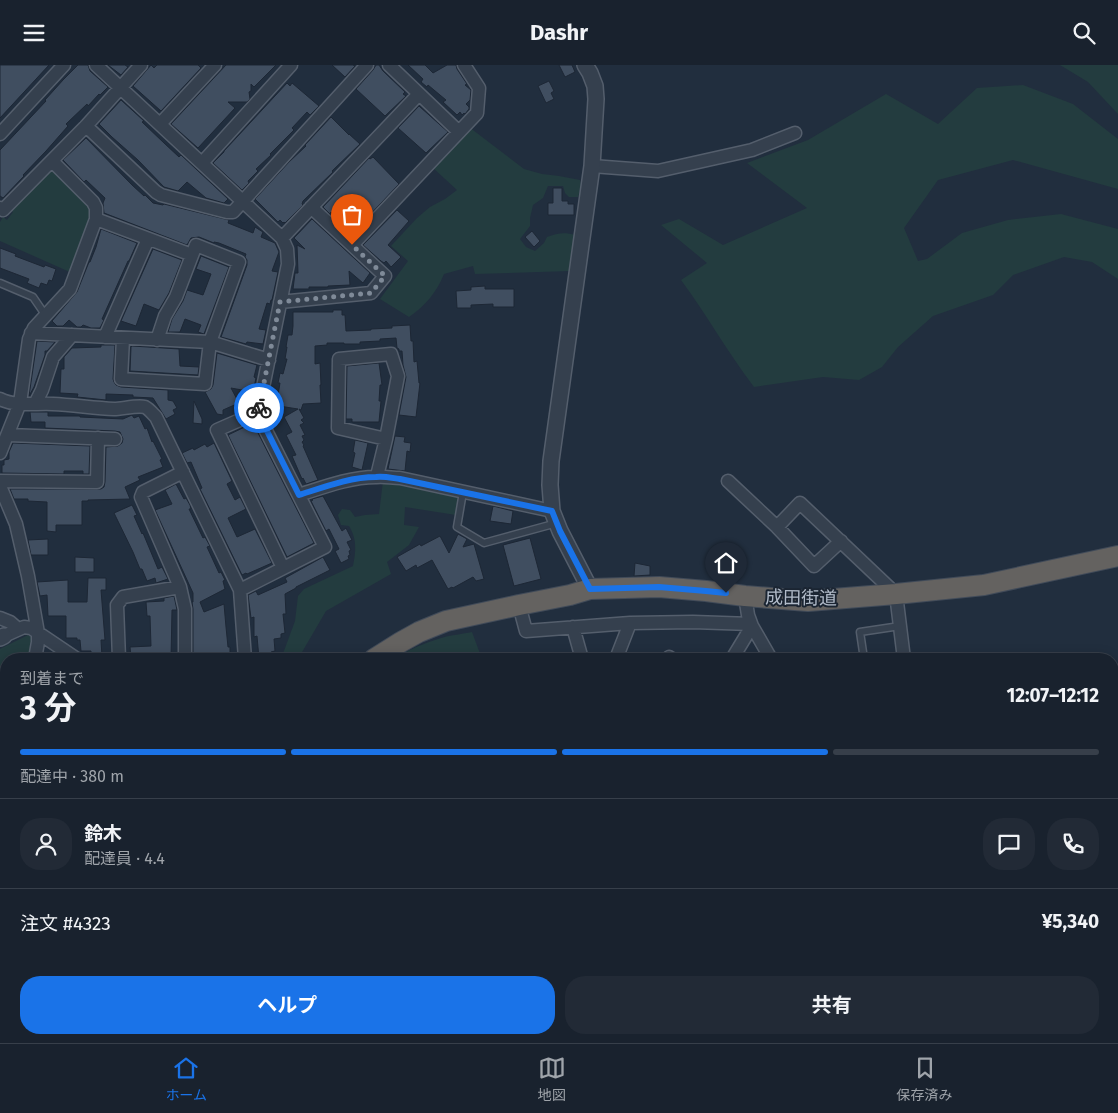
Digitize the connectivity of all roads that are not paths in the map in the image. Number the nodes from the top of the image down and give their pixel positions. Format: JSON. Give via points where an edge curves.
{"nodes":[{"id":1,"x":64,"y":65,"type":"edge"},
{"id":2,"x":96,"y":65,"type":"edge"},
{"id":3,"x":141,"y":65,"type":"edge"},
{"id":4,"x":216,"y":65,"type":"edge"},
{"id":5,"x":292,"y":65,"type":"edge"},
{"id":6,"x":367,"y":65,"type":"edge"},
{"id":7,"x":388,"y":65,"type":"edge"},
{"id":8,"x":464,"y":65,"type":"edge"},
{"id":9,"x":585,"y":65,"type":"edge"},
{"id":10,"x":120,"y":87,"type":"junction"},
{"id":11,"x":419,"y":94,"type":"junction"},
{"id":12,"x":160,"y":124,"type":"junction"},
{"id":13,"x":86,"y":126,"type":"junction"},
{"id":14,"x":458,"y":131,"type":"junction"},
{"id":15,"x":795,"y":133,"type":"dead end"},
{"id":16,"x":0,"y":134,"type":"edge"},
{"id":17,"x":52,"y":161,"type":"junction"},
{"id":18,"x":202,"y":163,"type":"junction"},
{"id":19,"x":592,"y":166,"type":"junction"},
{"id":20,"x":242,"y":201,"type":"junction"},
{"id":21,"x":311,"y":207,"type":"junction"},
{"id":22,"x":0,"y":208,"type":"edge"},
{"id":23,"x":96,"y":219,"type":"junction"},
{"id":24,"x":282,"y":238,"type":"junction"},
{"id":25,"x":148,"y":239,"type":"junction"},
{"id":26,"x":352,"y":245,"type":"junction"},
{"id":27,"x":192,"y":255,"type":"junction"},
{"id":28,"x":0,"y":283,"type":"edge"},
{"id":29,"x":280,"y":302,"type":"junction"},
{"id":30,"x":46,"y":315,"type":"junction"},
{"id":31,"x":31,"y":333,"type":"junction"},
{"id":32,"x":72,"y":335,"type":"junction"},
{"id":33,"x":105,"y":337,"type":"junction"},
{"id":34,"x":123,"y":338,"type":"junction"},
{"id":35,"x":157,"y":340,"type":"junction"},
{"id":36,"x":210,"y":342,"type":"junction"},
{"id":37,"x":269,"y":360,"type":"junction"},
{"id":38,"x":0,"y":399,"type":"edge"},
{"id":39,"x":20,"y":403,"type":"junction"},
{"id":40,"x":35,"y":404,"type":"junction"},
{"id":41,"x":258,"y":412,"type":"junction"},
{"id":42,"x":8,"y":435,"type":"junction"},
{"id":43,"x":98,"y":438,"type":"junction"},
{"id":44,"x":114,"y":439,"type":"dead end"},
{"id":45,"x":386,"y":439,"type":"junction"},
{"id":46,"x":0,"y":453,"type":"edge"},
{"id":47,"x":183,"y":472,"type":"junction"},
{"id":48,"x":377,"y":477,"type":"junction"},
{"id":49,"x":0,"y":481,"type":"edge"},
{"id":50,"x":728,"y":481,"type":"dead end"},
{"id":51,"x":0,"y":487,"type":"edge"},
{"id":52,"x":463,"y":492,"type":"junction"},
{"id":53,"x":299,"y":495,"type":"junction"},
{"id":54,"x":554,"y":517,"type":"junction"},
{"id":55,"x":777,"y":527,"type":"junction"},
{"id":56,"x":841,"y":541,"type":"junction"},
{"id":57,"x":1118,"y":555,"type":"edge"},
{"id":58,"x":283,"y":569,"type":"junction"},
{"id":59,"x":180,"y":587,"type":"junction"},
{"id":60,"x":590,"y":589,"type":"junction"},
{"id":61,"x":240,"y":590,"type":"junction"},
{"id":62,"x":896,"y":594,"type":"junction"},
{"id":63,"x":745,"y":596,"type":"junction"},
{"id":64,"x":519,"y":605,"type":"junction"},
{"id":65,"x":0,"y":618,"type":"edge"},
{"id":66,"x":630,"y":623,"type":"junction"},
{"id":67,"x":752,"y":625,"type":"junction"},
{"id":68,"x":900,"y":626,"type":"junction"},
{"id":69,"x":573,"y":627,"type":"junction"},
{"id":70,"x":18,"y":629,"type":"junction"},
{"id":71,"x":38,"y":633,"type":"junction"},
{"id":72,"x":2,"y":637,"type":"edge"},
{"id":73,"x":36,"y":653,"type":"edge"},
{"id":74,"x":68,"y":653,"type":"edge"},
{"id":75,"x":119,"y":653,"type":"edge"},
{"id":76,"x":185,"y":653,"type":"edge"},
{"id":77,"x":244,"y":653,"type":"edge"},
{"id":78,"x":383,"y":653,"type":"edge"},
{"id":79,"x":580,"y":653,"type":"edge"},
{"id":80,"x":618,"y":653,"type":"edge"},
{"id":81,"x":736,"y":653,"type":"edge"},
{"id":82,"x":768,"y":653,"type":"edge"},
{"id":83,"x":863,"y":653,"type":"edge"},
{"id":84,"x":903,"y":653,"type":"edge"}],
"edges":[{"from":1,"to":16,"type":"street"},
{"from":2,"to":10,"type":"street"},
{"from":3,"to":10,"type":"street"},
{"from":4,"to":12,"type":"street"},
{"from":5,"to":18,"type":"street"},
{"from":6,"to":20,"type":"street"},
{"from":7,"to":11,"type":"street"},
{"from":8,"to":14,"type":"street","via":[[479,87],[477,113]]},
{"from":9,"to":19,"type":"street","via":[[595,86],[596,99]]},
{"from":10,"to":12,"type":"street"},
{"from":10,"to":13,"type":"street"},
{"from":11,"to":14,"type":"street"},
{"from":11,"to":21,"type":"street"},
{"from":12,"to":18,"type":"street"},
{"from":13,"to":17,"type":"street"},
{"from":13,"to":20,"type":"street","via":[[156,193],[227,212],[233,212]]},
{"from":14,"to":26,"type":"street"},
{"from":15,"to":19,"type":"street","via":[[752,150],[658,171]]},
{"from":17,"to":22,"type":"street","via":[[3,210]]},
{"from":17,"to":23,"type":"street","via":[[93,202]]},
{"from":18,"to":20,"type":"street"},
{"from":19,"to":54,"type":"street","via":[[551,461]]},
{"from":20,"to":24,"type":"street"},
{"from":21,"to":24,"type":"street"},
{"from":21,"to":26,"type":"street"},
{"from":23,"to":25,"type":"street"},
{"from":23,"to":30,"type":"street","via":[[70,289]]},
{"from":24,"to":29,"type":"street","via":[[288,264]]},
{"from":25,"to":27,"type":"street"},
{"from":25,"to":33,"type":"street"},
{"from":26,"to":29,"type":"street","via":[[385,276],[371,293]]},
{"from":27,"to":35,"type":"street"},
{"from":27,"to":36,"type":"street","via":[[196,245],[239,262]]},
{"from":28,"to":30,"type":"lane","via":[[33,297]]},
{"from":29,"to":37,"type":"street"},
{"from":30,"to":31,"type":"street"},
{"from":31,"to":32,"type":"street"},
{"from":31,"to":39,"type":"street"},
{"from":32,"to":33,"type":"street"},
{"from":32,"to":40,"type":"street","via":[[53,357]]},
{"from":33,"to":34,"type":"street"},
{"from":34,"to":35,"type":"street"},
{"from":34,"to":36,"type":"street","via":[[121,379],[205,383]]},
{"from":35,"to":36,"type":"street"},
{"from":36,"to":37,"type":"street"},
{"from":37,"to":41,"type":"street"},
{"from":38,"to":39,"type":"street"},
{"from":39,"to":40,"type":"street"},
{"from":39,"to":42,"type":"street"},
{"from":40,"to":47,"type":"street","via":[[115,409],[144,407],[156,417]]},
{"from":41,"to":53,"type":"street"},
{"from":41,"to":58,"type":"street","via":[[217,430]]},
{"from":42,"to":43,"type":"street"},
{"from":42,"to":46,"type":"street"},
{"from":43,"to":44,"type":"street"},
{"from":43,"to":49,"type":"street","via":[[97,482]]},
{"from":45,"to":45,"type":"street","via":[[398,375],[391,354],[339,359],[338,428]]},
{"from":45,"to":48,"type":"street"},
{"from":47,"to":59,"type":"street","via":[[143,492],[141,497]]},
{"from":47,"to":61,"type":"street"},
{"from":48,"to":52,"type":"street"},
{"from":48,"to":53,"type":"street","via":[[327,485]]},
{"from":50,"to":55,"type":"street"},
{"from":51,"to":71,"type":"street","via":[[16,524]]},
{"from":52,"to":54,"type":"street"},
{"from":52,"to":54,"type":"lane","via":[[457,527],[484,543]]},
{"from":53,"to":58,"type":"street","via":[[325,547]]},
{"from":54,"to":60,"type":"street"},
{"from":55,"to":56,"type":"street","via":[[800,503]]},
{"from":55,"to":56,"type":"street","via":[[814,566]]},
{"from":56,"to":62,"type":"street"},
{"from":57,"to":62,"type":"highway","name":"成田街道","via":[[984,585]]},
{"from":58,"to":61,"type":"street"},
{"from":59,"to":75,"type":"street","via":[[123,597],[117,605]]},
{"from":59,"to":76,"type":"street","via":[[185,609]]},
{"from":60,"to":63,"type":"highway","name":"成田街道","via":[[659,587]]},
{"from":60,"to":64,"type":"highway","name":"成田街道"},
{"from":61,"to":77,"type":"street"},
{"from":62,"to":63,"type":"highway","name":"成田街道","via":[[808,601]]},
{"from":62,"to":68,"type":"street"},
{"from":63,"to":67,"type":"street"},
{"from":64,"to":69,"type":"street","via":[[526,631]]},
{"from":64,"to":78,"type":"highway","name":"成田街道","via":[[446,621]]},
{"from":65,"to":70,"type":"street"},
{"from":66,"to":67,"type":"street"},
{"from":66,"to":69,"type":"street"},
{"from":66,"to":80,"type":"street"},
{"from":67,"to":81,"type":"street"},
{"from":67,"to":82,"type":"street"},
{"from":68,"to":83,"type":"lane","via":[[860,632]]},
{"from":68,"to":84,"type":"street"},
{"from":69,"to":79,"type":"street"},
{"from":70,"to":71,"type":"street","via":[[27,627]]},
{"from":70,"to":72,"type":"street"},
{"from":71,"to":73,"type":"street"},
{"from":71,"to":74,"type":"street"}]}
